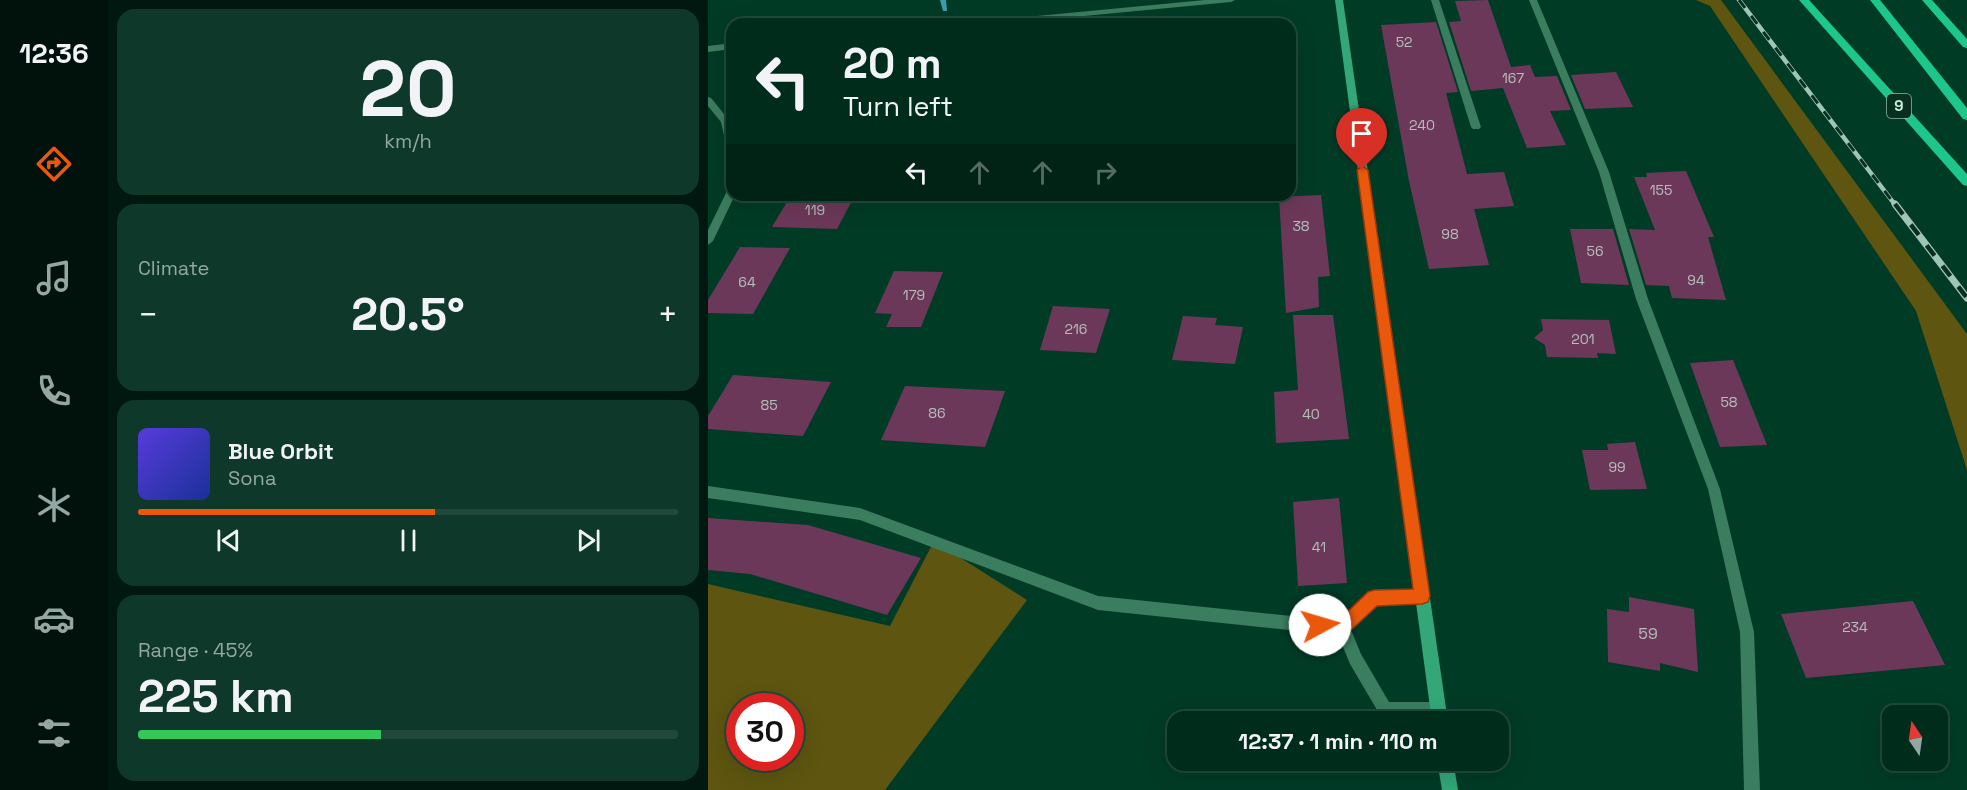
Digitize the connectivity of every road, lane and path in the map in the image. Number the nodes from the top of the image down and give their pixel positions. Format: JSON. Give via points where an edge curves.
{"nodes":[{"id":1,"x":1231,"y":0,"type":"edge"},
{"id":2,"x":1339,"y":0,"type":"edge"},
{"id":3,"x":1435,"y":0,"type":"edge"},
{"id":4,"x":1533,"y":0,"type":"edge"},
{"id":5,"x":1804,"y":0,"type":"edge"},
{"id":6,"x":1876,"y":0,"type":"edge"},
{"id":7,"x":1927,"y":0,"type":"edge"},
{"id":8,"x":1038,"y":18,"type":"edge"},
{"id":9,"x":1967,"y":45,"type":"edge"},
{"id":10,"x":726,"y":47,"type":"edge"},
{"id":11,"x":708,"y":49,"type":"edge"},
{"id":12,"x":708,"y":100,"type":"edge"},
{"id":13,"x":1967,"y":100,"type":"edge"},
{"id":14,"x":1967,"y":116,"type":"edge"},
{"id":15,"x":726,"y":125,"type":"edge"},
{"id":16,"x":1476,"y":128,"type":"dead end"},
{"id":17,"x":1967,"y":182,"type":"edge"},
{"id":18,"x":727,"y":201,"type":"edge"},
{"id":19,"x":708,"y":241,"type":"edge"},
{"id":20,"x":708,"y":492,"type":"edge"},
{"id":21,"x":1422,"y":596,"type":"junction"},
{"id":22,"x":1343,"y":628,"type":"junction"},
{"id":23,"x":1394,"y":711,"type":"edge"},
{"id":24,"x":1438,"y":711,"type":"edge"},
{"id":25,"x":1447,"y":771,"type":"edge"},
{"id":26,"x":1450,"y":790,"type":"edge"},
{"id":27,"x":1752,"y":790,"type":"edge"}],
"edges":[{"from":1,"to":8,"type":"street"},
{"from":2,"to":21,"type":"street"},
{"from":3,"to":16,"type":"street"},
{"from":4,"to":27,"type":"street","via":[[1604,172],[1642,299],[1714,489],[1748,632]]},
{"from":5,"to":17,"type":"main road","number":"9"},
{"from":6,"to":13,"type":"main road"},
{"from":6,"to":14,"type":"main road"},
{"from":7,"to":9,"type":"main road"},
{"from":10,"to":11,"type":"street"},
{"from":12,"to":15,"type":"street"},
{"from":18,"to":19,"type":"street"},
{"from":20,"to":22,"type":"street","via":[[860,514],[1098,603]]},
{"from":21,"to":22,"type":"street","via":[[1374,598]]},
{"from":21,"to":24,"type":"street"},
{"from":22,"to":23,"type":"street","via":[[1355,659],[1385,710]]},
{"from":25,"to":26,"type":"street"}]}
